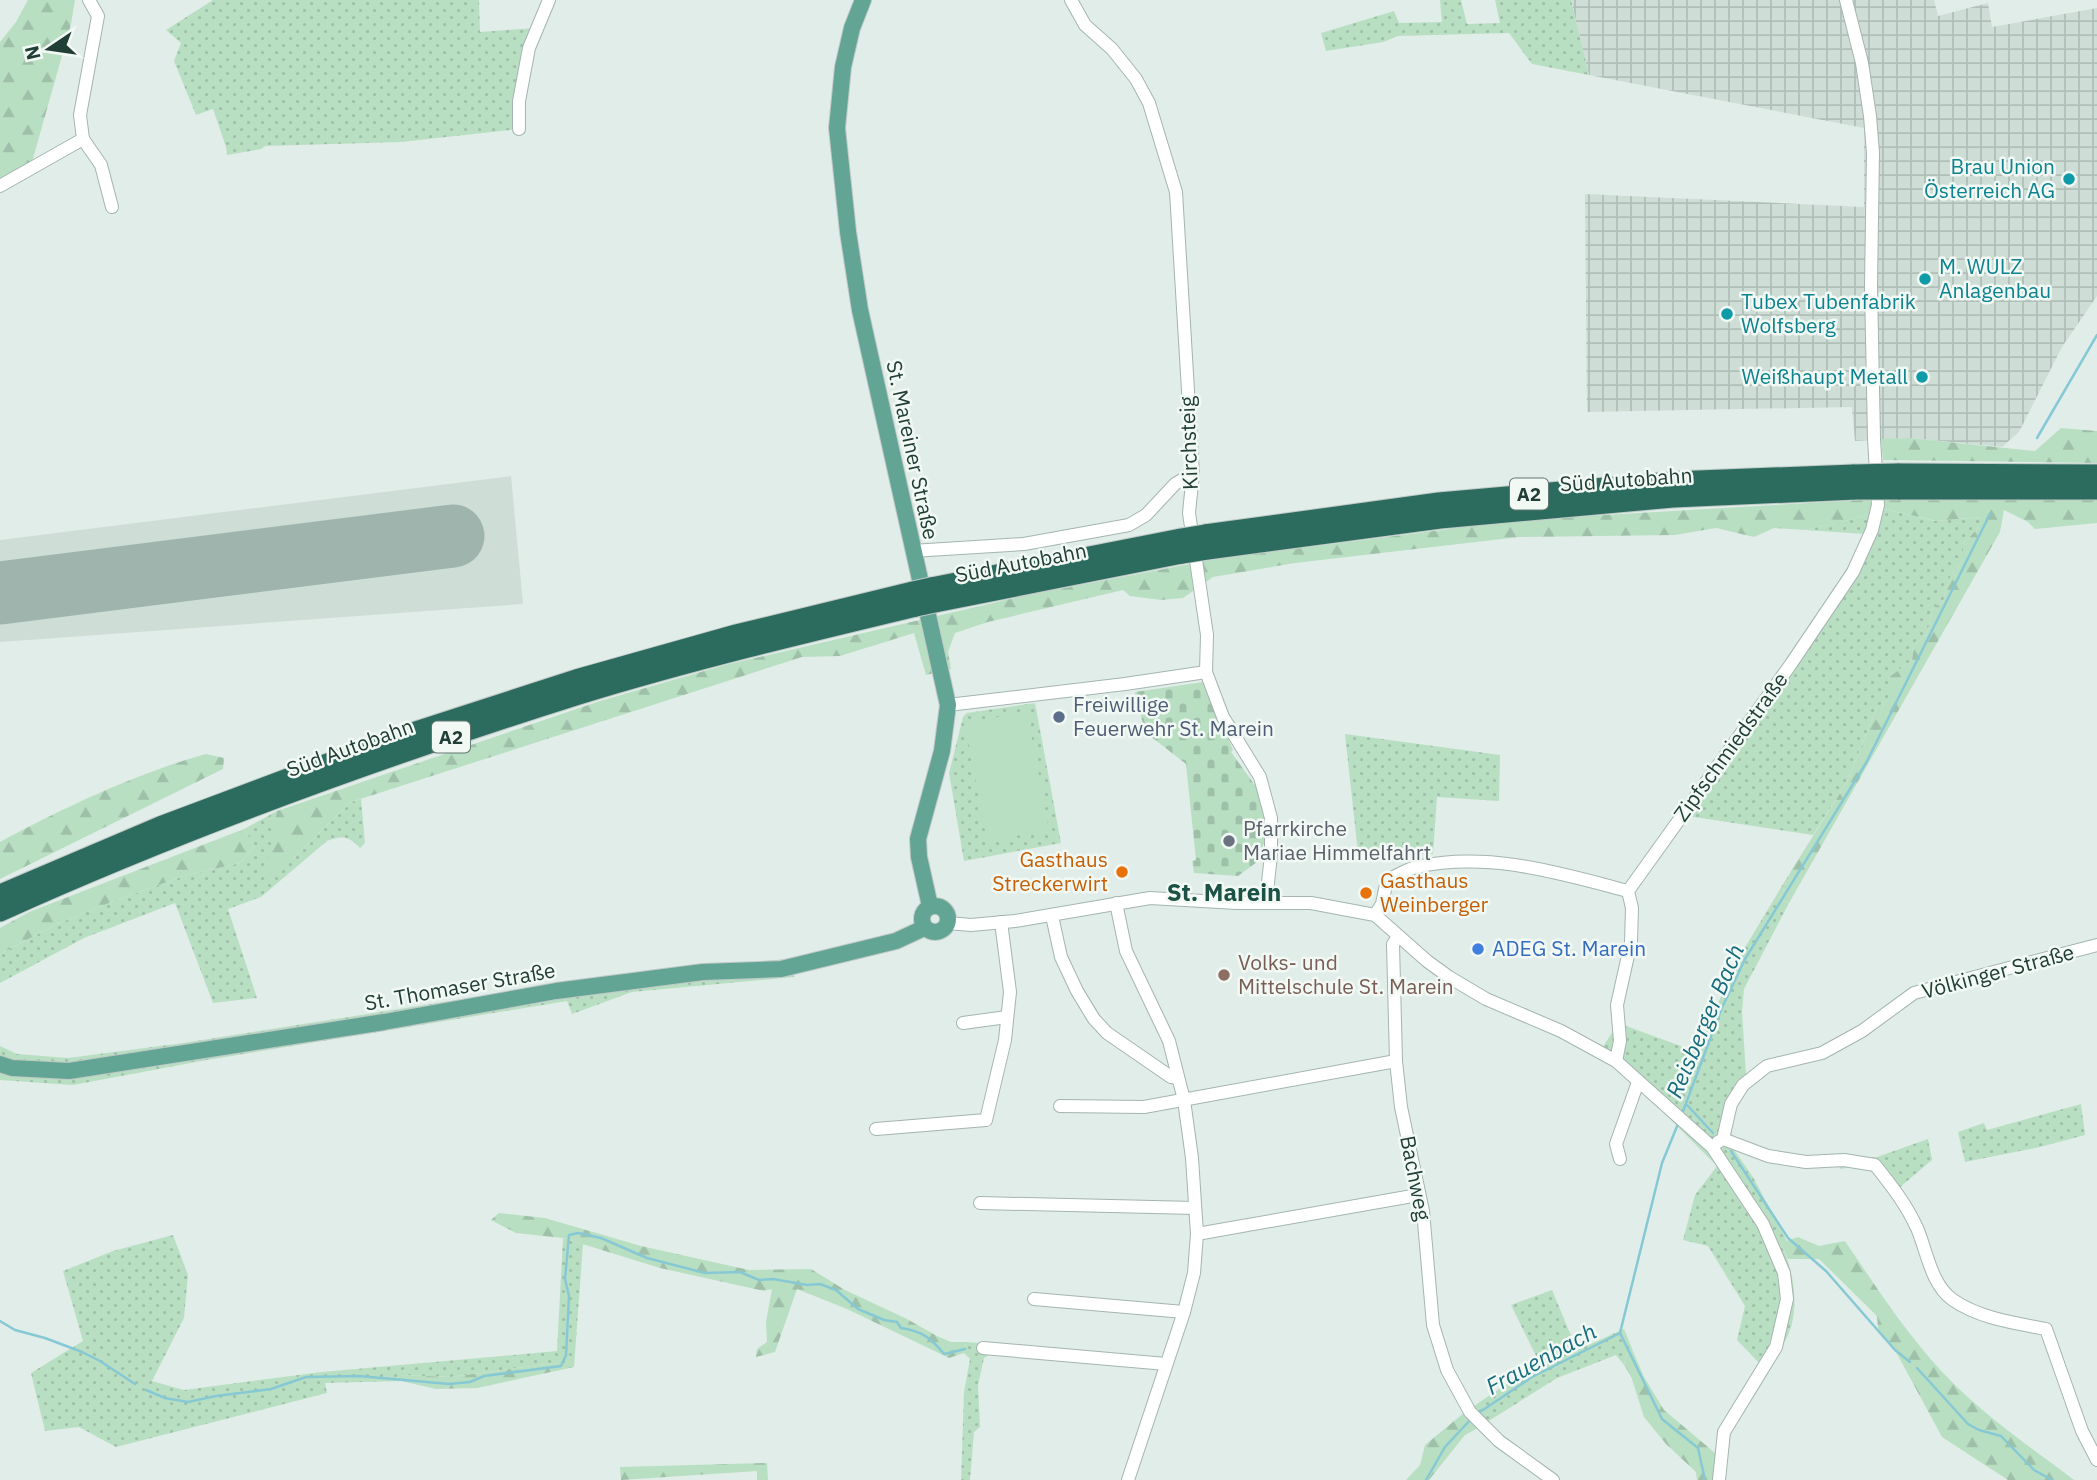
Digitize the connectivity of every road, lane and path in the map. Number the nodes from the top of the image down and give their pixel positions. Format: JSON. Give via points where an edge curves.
{"nodes":[{"id":1,"x":89,"y":0,"type":"edge"},
{"id":2,"x":549,"y":0,"type":"edge"},
{"id":3,"x":863,"y":0,"type":"edge"},
{"id":4,"x":1071,"y":0,"type":"edge"},
{"id":5,"x":1846,"y":0,"type":"edge"},
{"id":6,"x":519,"y":129,"type":"dead end"},
{"id":7,"x":83,"y":139,"type":"junction"},
{"id":8,"x":0,"y":186,"type":"edge"},
{"id":9,"x":111,"y":207,"type":"dead end"},
{"id":10,"x":1193,"y":473,"type":"junction"},
{"id":11,"x":2097,"y":474,"type":"edge"},
{"id":12,"x":1898,"y":481,"type":"junction"},
{"id":13,"x":2097,"y":490,"type":"edge"},
{"id":14,"x":912,"y":551,"type":"junction"},
{"id":15,"x":924,"y":597,"type":"junction"},
{"id":16,"x":1206,"y":672,"type":"junction"},
{"id":17,"x":948,"y":705,"type":"junction"},
{"id":18,"x":1628,"y":891,"type":"junction"},
{"id":19,"x":0,"y":894,"type":"edge"},
{"id":20,"x":1266,"y":901,"type":"junction"},
{"id":21,"x":1116,"y":903,"type":"junction"},
{"id":22,"x":930,"y":906,"type":"junction"},
{"id":23,"x":0,"y":912,"type":"edge"},
{"id":24,"x":1375,"y":915,"type":"junction"},
{"id":25,"x":1052,"y":916,"type":"junction"},
{"id":26,"x":1002,"y":922,"type":"junction"},
{"id":27,"x":948,"y":923,"type":"junction"},
{"id":28,"x":924,"y":928,"type":"junction"},
{"id":29,"x":1398,"y":937,"type":"junction"},
{"id":30,"x":2097,"y":945,"type":"edge"},
{"id":31,"x":1007,"y":1017,"type":"junction"},
{"id":32,"x":963,"y":1023,"type":"dead end"},
{"id":33,"x":1396,"y":1061,"type":"junction"},
{"id":34,"x":1616,"y":1061,"type":"junction"},
{"id":35,"x":0,"y":1064,"type":"edge"},
{"id":36,"x":1178,"y":1078,"type":"junction"},
{"id":37,"x":1638,"y":1082,"type":"junction"},
{"id":38,"x":1184,"y":1100,"type":"junction"},
{"id":39,"x":1060,"y":1106,"type":"dead end"},
{"id":40,"x":876,"y":1129,"type":"dead end"},
{"id":41,"x":1718,"y":1143,"type":"junction"},
{"id":42,"x":1620,"y":1159,"type":"dead end"},
{"id":43,"x":1418,"y":1195,"type":"junction"},
{"id":44,"x":980,"y":1203,"type":"dead end"},
{"id":45,"x":1195,"y":1208,"type":"junction"},
{"id":46,"x":1197,"y":1234,"type":"junction"},
{"id":47,"x":1034,"y":1298,"type":"dead end"},
{"id":48,"x":1184,"y":1312,"type":"junction"},
{"id":49,"x":983,"y":1348,"type":"dead end"},
{"id":50,"x":1166,"y":1364,"type":"junction"},
{"id":51,"x":2097,"y":1460,"type":"edge"},
{"id":52,"x":1128,"y":1480,"type":"edge"},
{"id":53,"x":1553,"y":1480,"type":"edge"},
{"id":54,"x":1719,"y":1480,"type":"edge"}],
"edges":[{"from":1,"to":7,"type":"street","via":[[98,16],[79,115]]},
{"from":2,"to":6,"type":"street","via":[[529,48]]},
{"from":3,"to":14,"type":"main road","name":"St. Mareiner Straße","via":[[843,67],[837,128],[860,310]]},
{"from":4,"to":10,"type":"street","name":"Kirchsteig","via":[[1085,25],[1112,48],[1136,79],[1149,103],[1176,192]]},
{"from":5,"to":18,"type":"street","name":"Zipfschmiedstraße","via":[[1862,63],[1873,153],[1871,286],[1878,505],[1872,530],[1853,572]]},
{"from":7,"to":8,"type":"street"},
{"from":7,"to":9,"type":"street","via":[[101,165]]},
{"from":10,"to":14,"type":"street","via":[[1129,526],[1024,544]]},
{"from":10,"to":16,"type":"street","name":"Kirchsteig","via":[[1189,513],[1207,635]]},
{"from":11,"to":12,"type":"highway","name":"Süd Autobahn","number":"A2"},
{"from":12,"to":13,"type":"highway","name":"Süd Autobahn","number":"A2"},
{"from":12,"to":15,"type":"highway","name":"Süd Autobahn","number":"A2","bridge":true,"via":[[1206,542]]},
{"from":14,"to":17,"type":"main road","name":"St. Mareiner Straße"},
{"from":15,"to":19,"type":"highway","name":"Süd Autobahn","number":"A2","via":[[683,649],[576,679],[394,738],[160,825]]},
{"from":15,"to":23,"type":"highway","name":"Süd Autobahn","number":"A2","via":[[594,691],[403,752],[183,834]]},
{"from":16,"to":17,"type":"street"},
{"from":16,"to":20,"type":"street","name":"Kirchsteig","via":[[1223,717],[1260,777],[1271,818]]},
{"from":17,"to":22,"type":"main road","name":"St. Mareiner Straße","via":[[942,751],[918,839]]},
{"from":18,"to":24,"type":"street","via":[[1506,862],[1444,863],[1414,868],[1387,880]]},
{"from":18,"to":34,"type":"street","via":[[1631,942],[1617,1005],[1620,1041]]},
{"from":20,"to":21,"type":"street","via":[[1150,898]]},
{"from":20,"to":24,"type":"street","via":[[1311,903]]},
{"from":21,"to":25,"type":"street"},
{"from":21,"to":36,"type":"street","via":[[1126,951],[1169,1041]]},
{"from":22,"to":27,"type":"main road","via":[[944,909]]},
{"from":22,"to":28,"type":"main road","via":[[921,918]]},
{"from":24,"to":29,"type":"street"},
{"from":25,"to":26,"type":"street"},
{"from":25,"to":36,"type":"street","via":[[1061,957],[1094,1019],[1107,1033]]},
{"from":26,"to":27,"type":"street"},
{"from":26,"to":31,"type":"street","via":[[1009,971]]},
{"from":27,"to":28,"type":"main road","via":[[939,932]]},
{"from":28,"to":35,"type":"main road","name":"St. Thomaser Straße","via":[[896,941],[781,970],[703,972],[556,991],[69,1071]]},
{"from":29,"to":33,"type":"street","name":"Bachweg","via":[[1393,944]]},
{"from":29,"to":34,"type":"street","via":[[1486,999],[1562,1031]]},
{"from":30,"to":41,"type":"street","name":"Völkinger Straße","via":[[1914,993],[1822,1053],[1767,1066],[1743,1085]]},
{"from":31,"to":32,"type":"street"},
{"from":31,"to":40,"type":"street","via":[[986,1120]]},
{"from":33,"to":38,"type":"street"},
{"from":33,"to":43,"type":"street","name":"Bachweg"},
{"from":34,"to":37,"type":"street"},
{"from":36,"to":38,"type":"street"},
{"from":37,"to":41,"type":"street"},
{"from":37,"to":42,"type":"street","via":[[1616,1144]]},
{"from":38,"to":39,"type":"street","via":[[1144,1107]]},
{"from":38,"to":45,"type":"street"},
{"from":41,"to":51,"type":"street","via":[[1806,1162],[1844,1160],[1875,1165],[1898,1193],[1934,1276],[1951,1300],[1993,1319],[2046,1329]]},
{"from":41,"to":54,"type":"street","via":[[1763,1224],[1784,1273],[1787,1299],[1776,1347],[1724,1432]]},
{"from":43,"to":46,"type":"street"},
{"from":43,"to":53,"type":"street","name":"Bachweg","via":[[1428,1247],[1433,1325],[1447,1370],[1470,1412],[1499,1441]]},
{"from":44,"to":45,"type":"street"},
{"from":45,"to":46,"type":"street"},
{"from":46,"to":48,"type":"street"},
{"from":47,"to":48,"type":"street"},
{"from":48,"to":50,"type":"street"},
{"from":49,"to":50,"type":"street"},
{"from":50,"to":52,"type":"street"}]}
